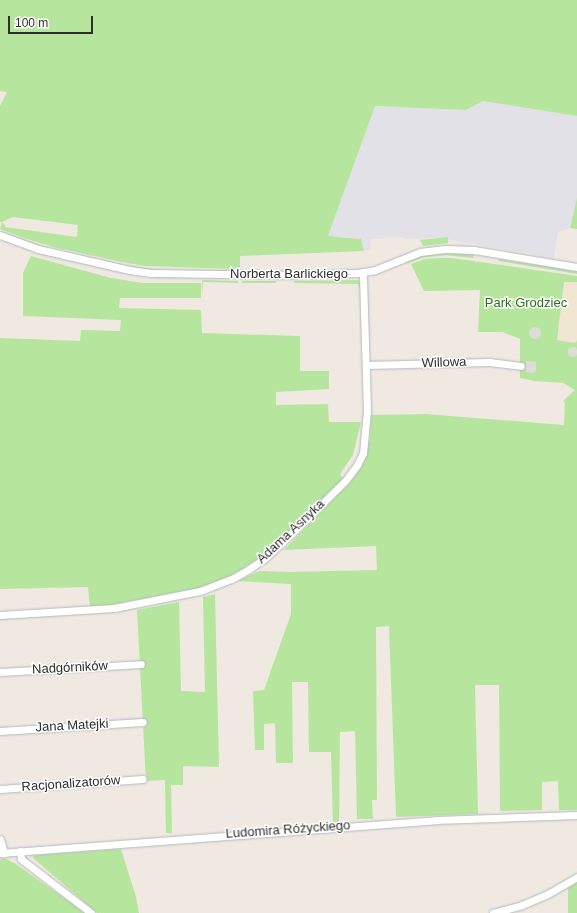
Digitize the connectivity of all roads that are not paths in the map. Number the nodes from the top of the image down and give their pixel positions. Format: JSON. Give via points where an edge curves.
{"nodes":[{"id":1,"x":0,"y":235,"type":"edge"},
{"id":2,"x":577,"y":267,"type":"edge"},
{"id":3,"x":363,"y":273,"type":"junction"},
{"id":4,"x":366,"y":365,"type":"junction"},
{"id":5,"x":521,"y":366,"type":"dead end"},
{"id":6,"x":0,"y":615,"type":"edge"},
{"id":7,"x":141,"y":664,"type":"dead end"},
{"id":8,"x":0,"y":672,"type":"edge"},
{"id":9,"x":143,"y":722,"type":"dead end"},
{"id":10,"x":0,"y":731,"type":"edge"},
{"id":11,"x":143,"y":779,"type":"dead end"},
{"id":12,"x":0,"y":789,"type":"edge"},
{"id":13,"x":577,"y":815,"type":"edge"},
{"id":14,"x":0,"y":839,"type":"edge"},
{"id":15,"x":20,"y":851,"type":"junction"},
{"id":16,"x":2,"y":853,"type":"edge"},
{"id":17,"x":577,"y":877,"type":"edge"},
{"id":18,"x":91,"y":913,"type":"edge"},
{"id":19,"x":494,"y":913,"type":"edge"}],
"edges":[{"from":1,"to":3,"type":"street","name":"Norberta Barlickiego","via":[[38,249],[151,273]]},
{"from":2,"to":3,"type":"street","name":"Norberta Barlickiego","via":[[474,250],[445,249],[420,252]]},
{"from":3,"to":4,"type":"street","name":"Adama Asnyka"},
{"from":4,"to":5,"type":"street","name":"Willowa","via":[[489,362]]},
{"from":4,"to":6,"type":"street","name":"Adama Asnyka","via":[[365,436],[363,453],[357,465],[345,481],[264,559],[216,586],[165,599],[114,608]]},
{"from":7,"to":8,"type":"street","name":"Nadgórników"},
{"from":9,"to":10,"type":"street","name":"Jana Matejki"},
{"from":11,"to":12,"type":"street","name":"Racjonalizatorów"},
{"from":13,"to":15,"type":"street","name":"Ludomira Różyckiego","via":[[436,820]]},
{"from":14,"to":16,"type":"street"},
{"from":15,"to":16,"type":"street","name":"Ludomira Różyckiego"},
{"from":15,"to":18,"type":"street","via":[[21,859]]},
{"from":17,"to":19,"type":"street","via":[[534,900]]}]}
